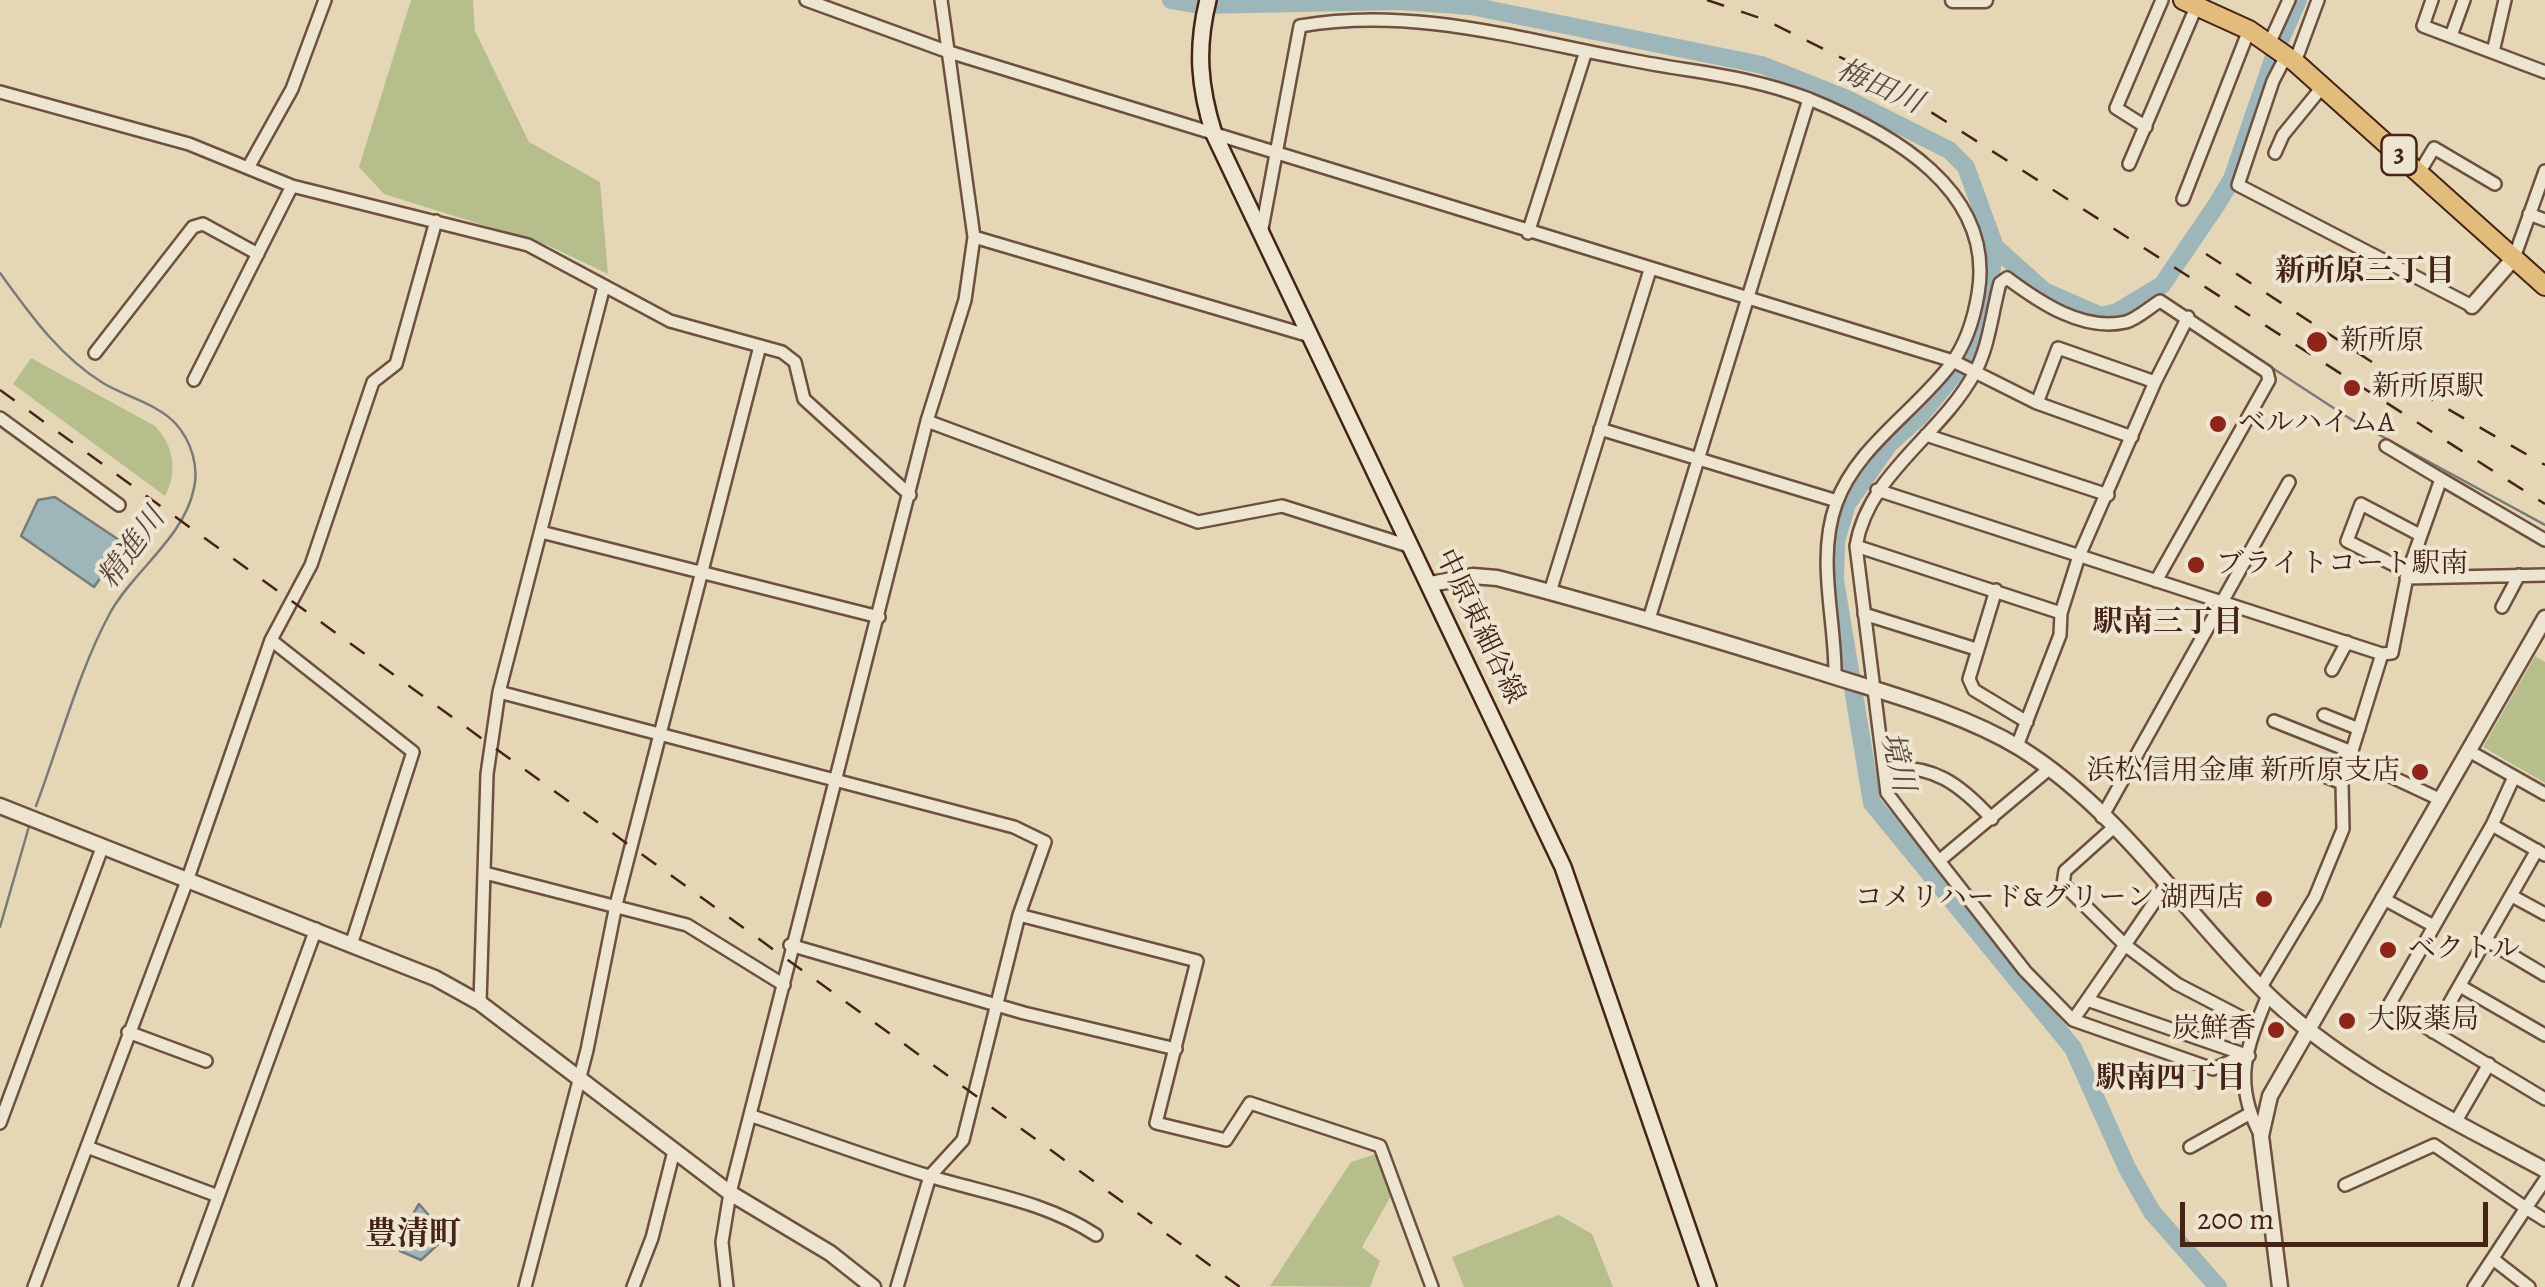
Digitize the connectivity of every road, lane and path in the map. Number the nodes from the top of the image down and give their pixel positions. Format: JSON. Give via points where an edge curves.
{"nodes":[{"id":1,"x":325,"y":0,"type":"edge"},
{"id":2,"x":806,"y":0,"type":"edge"},
{"id":3,"x":941,"y":0,"type":"edge"},
{"id":4,"x":1208,"y":0,"type":"edge"},
{"id":5,"x":1953,"y":0,"type":"edge"},
{"id":6,"x":1985,"y":0,"type":"edge"},
{"id":7,"x":2162,"y":0,"type":"edge"},
{"id":8,"x":2289,"y":0,"type":"edge"},
{"id":9,"x":2318,"y":0,"type":"edge"},
{"id":10,"x":2432,"y":0,"type":"edge"},
{"id":11,"x":2464,"y":0,"type":"edge"},
{"id":12,"x":2506,"y":0,"type":"edge"},
{"id":13,"x":2190,"y":2,"type":"edge"},
{"id":14,"x":2249,"y":30,"type":"junction"},
{"id":15,"x":2451,"y":36,"type":"junction"},
{"id":16,"x":946,"y":51,"type":"junction"},
{"id":17,"x":1586,"y":51,"type":"junction"},
{"id":18,"x":2281,"y":52,"type":"junction"},
{"id":19,"x":2493,"y":52,"type":"junction"},
{"id":20,"x":2545,"y":72,"type":"edge"},
{"id":21,"x":2323,"y":86,"type":"junction"},
{"id":22,"x":0,"y":92,"type":"edge"},
{"id":23,"x":1809,"y":99,"type":"junction"},
{"id":24,"x":2146,"y":126,"type":"junction"},
{"id":25,"x":1214,"y":134,"type":"junction"},
{"id":26,"x":2275,"y":153,"type":"dead end"},
{"id":27,"x":1279,"y":155,"type":"junction"},
{"id":28,"x":2130,"y":164,"type":"dead end"},
{"id":29,"x":248,"y":166,"type":"junction"},
{"id":30,"x":2545,"y":171,"type":"edge"},
{"id":31,"x":2419,"y":173,"type":"junction"},
{"id":32,"x":2495,"y":184,"type":"dead end"},
{"id":33,"x":292,"y":186,"type":"junction"},
{"id":34,"x":2182,"y":199,"type":"dead end"},
{"id":35,"x":2528,"y":214,"type":"junction"},
{"id":36,"x":2545,"y":220,"type":"edge"},
{"id":37,"x":436,"y":221,"type":"junction"},
{"id":38,"x":1261,"y":234,"type":"junction"},
{"id":39,"x":1528,"y":234,"type":"junction"},
{"id":40,"x":974,"y":237,"type":"junction"},
{"id":41,"x":258,"y":254,"type":"junction"},
{"id":42,"x":2514,"y":258,"type":"junction"},
{"id":43,"x":1650,"y":270,"type":"junction"},
{"id":44,"x":604,"y":286,"type":"junction"},
{"id":45,"x":2545,"y":286,"type":"edge"},
{"id":46,"x":1746,"y":299,"type":"junction"},
{"id":47,"x":2472,"y":306,"type":"joint"},
{"id":48,"x":2188,"y":318,"type":"junction"},
{"id":49,"x":1310,"y":336,"type":"junction"},
{"id":50,"x":760,"y":346,"type":"junction"},
{"id":51,"x":95,"y":353,"type":"dead end"},
{"id":52,"x":1953,"y":361,"type":"junction"},
{"id":53,"x":1974,"y":375,"type":"junction"},
{"id":54,"x":194,"y":380,"type":"dead end"},
{"id":55,"x":2154,"y":382,"type":"junction"},
{"id":56,"x":2037,"y":402,"type":"junction"},
{"id":57,"x":0,"y":418,"type":"edge"},
{"id":58,"x":927,"y":421,"type":"junction"},
{"id":59,"x":1600,"y":429,"type":"junction"},
{"id":60,"x":1926,"y":435,"type":"junction"},
{"id":61,"x":2132,"y":437,"type":"junction"},
{"id":62,"x":2386,"y":446,"type":"dead end"},
{"id":63,"x":1700,"y":458,"type":"junction"},
{"id":64,"x":2441,"y":478,"type":"junction"},
{"id":65,"x":2288,"y":482,"type":"dead end"},
{"id":66,"x":1878,"y":490,"type":"junction"},
{"id":67,"x":2108,"y":494,"type":"junction"},
{"id":68,"x":910,"y":495,"type":"junction"},
{"id":69,"x":1837,"y":501,"type":"junction"},
{"id":70,"x":119,"y":505,"type":"dead end"},
{"id":71,"x":541,"y":532,"type":"junction"},
{"id":72,"x":2418,"y":534,"type":"junction"},
{"id":73,"x":2545,"y":540,"type":"edge"},
{"id":74,"x":1856,"y":546,"type":"junction"},
{"id":75,"x":1413,"y":548,"type":"junction"},
{"id":76,"x":2080,"y":556,"type":"junction"},
{"id":77,"x":703,"y":572,"type":"junction"},
{"id":78,"x":2407,"y":575,"type":"junction"},
{"id":79,"x":2545,"y":575,"type":"edge"},
{"id":80,"x":2519,"y":576,"type":"junction"},
{"id":81,"x":2156,"y":581,"type":"junction"},
{"id":82,"x":1432,"y":584,"type":"junction"},
{"id":83,"x":1996,"y":590,"type":"junction"},
{"id":84,"x":1550,"y":592,"type":"junction"},
{"id":85,"x":2223,"y":602,"type":"junction"},
{"id":86,"x":2502,"y":607,"type":"dead end"},
{"id":87,"x":2061,"y":613,"type":"junction"},
{"id":88,"x":1864,"y":614,"type":"junction"},
{"id":89,"x":879,"y":617,"type":"junction"},
{"id":90,"x":2545,"y":618,"type":"edge"},
{"id":91,"x":1649,"y":619,"type":"junction"},
{"id":92,"x":270,"y":640,"type":"junction"},
{"id":93,"x":2347,"y":642,"type":"junction"},
{"id":94,"x":1976,"y":649,"type":"junction"},
{"id":95,"x":2382,"y":654,"type":"junction"},
{"id":96,"x":2332,"y":670,"type":"dead end"},
{"id":97,"x":1839,"y":678,"type":"junction"},
{"id":98,"x":1872,"y":689,"type":"junction"},
{"id":99,"x":499,"y":692,"type":"junction"},
{"id":100,"x":2324,"y":715,"type":"dead end"},
{"id":101,"x":2274,"y":721,"type":"dead end"},
{"id":102,"x":2027,"y":722,"type":"junction"},
{"id":103,"x":2359,"y":729,"type":"junction"},
{"id":104,"x":662,"y":738,"type":"junction"},
{"id":105,"x":2017,"y":746,"type":"junction"},
{"id":106,"x":2469,"y":751,"type":"junction"},
{"id":107,"x":2352,"y":752,"type":"junction"},
{"id":108,"x":2049,"y":769,"type":"junction"},
{"id":109,"x":1884,"y":770,"type":"junction"},
{"id":110,"x":2309,"y":770,"type":"dead end"},
{"id":111,"x":2392,"y":777,"type":"dead end"},
{"id":112,"x":2514,"y":777,"type":"junction"},
{"id":113,"x":834,"y":782,"type":"junction"},
{"id":114,"x":2342,"y":783,"type":"junction"},
{"id":115,"x":2545,"y":794,"type":"edge"},
{"id":116,"x":2439,"y":799,"type":"junction"},
{"id":117,"x":0,"y":806,"type":"edge"},
{"id":118,"x":1992,"y":819,"type":"junction"},
{"id":119,"x":2107,"y":822,"type":"junction"},
{"id":120,"x":2492,"y":825,"type":"junction"},
{"id":121,"x":102,"y":848,"type":"junction"},
{"id":122,"x":2541,"y":852,"type":"edge"},
{"id":123,"x":1939,"y":861,"type":"junction"},
{"id":124,"x":486,"y":873,"type":"junction"},
{"id":125,"x":186,"y":881,"type":"junction"},
{"id":126,"x":2166,"y":886,"type":"junction"},
{"id":127,"x":2512,"y":896,"type":"junction"},
{"id":128,"x":2382,"y":898,"type":"junction"},
{"id":129,"x":616,"y":905,"type":"junction"},
{"id":130,"x":2545,"y":914,"type":"edge"},
{"id":131,"x":1019,"y":916,"type":"junction"},
{"id":132,"x":2432,"y":926,"type":"junction"},
{"id":133,"x":316,"y":929,"type":"junction"},
{"id":134,"x":2486,"y":940,"type":"junction"},
{"id":135,"x":350,"y":944,"type":"junction"},
{"id":136,"x":790,"y":945,"type":"junction"},
{"id":137,"x":2125,"y":946,"type":"junction"},
{"id":138,"x":2545,"y":975,"type":"edge"},
{"id":139,"x":784,"y":985,"type":"junction"},
{"id":140,"x":2460,"y":986,"type":"junction"},
{"id":141,"x":2264,"y":991,"type":"junction"},
{"id":142,"x":2087,"y":1000,"type":"junction"},
{"id":143,"x":480,"y":1003,"type":"junction"},
{"id":144,"x":994,"y":1004,"type":"junction"},
{"id":145,"x":2072,"y":1020,"type":"junction"},
{"id":146,"x":2256,"y":1025,"type":"junction"},
{"id":147,"x":2306,"y":1029,"type":"junction"},
{"id":148,"x":128,"y":1032,"type":"junction"},
{"id":149,"x":2433,"y":1032,"type":"junction"},
{"id":150,"x":2545,"y":1035,"type":"edge"},
{"id":151,"x":1176,"y":1049,"type":"junction"},
{"id":152,"x":2247,"y":1055,"type":"junction"},
{"id":153,"x":206,"y":1061,"type":"dead end"},
{"id":154,"x":2489,"y":1064,"type":"junction"},
{"id":155,"x":578,"y":1078,"type":"junction"},
{"id":156,"x":2545,"y":1100,"type":"edge"},
{"id":157,"x":2249,"y":1114,"type":"junction"},
{"id":158,"x":752,"y":1116,"type":"junction"},
{"id":159,"x":2456,"y":1121,"type":"junction"},
{"id":160,"x":0,"y":1124,"type":"edge"},
{"id":161,"x":2261,"y":1136,"type":"junction"},
{"id":162,"x":87,"y":1146,"type":"junction"},
{"id":163,"x":2190,"y":1147,"type":"dead end"},
{"id":164,"x":674,"y":1151,"type":"junction"},
{"id":165,"x":2545,"y":1170,"type":"edge"},
{"id":166,"x":930,"y":1176,"type":"junction"},
{"id":167,"x":2545,"y":1180,"type":"edge"},
{"id":168,"x":2345,"y":1185,"type":"dead end"},
{"id":169,"x":730,"y":1193,"type":"junction"},
{"id":170,"x":218,"y":1196,"type":"junction"},
{"id":171,"x":2526,"y":1208,"type":"junction"},
{"id":172,"x":2545,"y":1220,"type":"edge"},
{"id":173,"x":1096,"y":1235,"type":"dead end"},
{"id":174,"x":2493,"y":1259,"type":"junction"},
{"id":175,"x":34,"y":1287,"type":"edge"},
{"id":176,"x":184,"y":1287,"type":"edge"},
{"id":177,"x":525,"y":1287,"type":"edge"},
{"id":178,"x":633,"y":1287,"type":"edge"},
{"id":179,"x":726,"y":1287,"type":"edge"},
{"id":180,"x":873,"y":1287,"type":"edge"},
{"id":181,"x":897,"y":1287,"type":"edge"},
{"id":182,"x":1432,"y":1287,"type":"edge"},
{"id":183,"x":1708,"y":1287,"type":"edge"},
{"id":184,"x":2280,"y":1287,"type":"edge"},
{"id":185,"x":2474,"y":1287,"type":"edge"},
{"id":186,"x":2529,"y":1287,"type":"edge"}],
"edges":[{"from":1,"to":29,"type":"street","via":[[292,89]]},
{"from":2,"to":16,"type":"street"},
{"from":3,"to":16,"type":"street"},
{"from":4,"to":25,"type":"main road","name":"中原東細谷線","via":[[1198,61]]},
{"from":5,"to":6,"type":"street"},
{"from":7,"to":24,"type":"street","via":[[2116,108]]},
{"from":8,"to":18,"type":"street"},
{"from":9,"to":18,"type":"street"},
{"from":10,"to":15,"type":"street","via":[[2423,26]]},
{"from":11,"to":15,"type":"street"},
{"from":12,"to":19,"type":"street"},
{"from":13,"to":14,"type":"main road","number":"3"},
{"from":13,"to":24,"type":"street"},
{"from":14,"to":18,"type":"main road","number":"3"},
{"from":14,"to":34,"type":"street"},
{"from":15,"to":19,"type":"street"},
{"from":16,"to":25,"type":"street"},
{"from":16,"to":40,"type":"street"},
{"from":17,"to":23,"type":"street","via":[[1725,72]]},
{"from":17,"to":27,"type":"street","via":[[1467,25],[1332,20],[1300,26]]},
{"from":17,"to":39,"type":"street"},
{"from":18,"to":21,"type":"main road","number":"3"},
{"from":18,"to":47,"type":"street","via":[[2238,185]]},
{"from":19,"to":20,"type":"street"},
{"from":21,"to":26,"type":"street"},
{"from":21,"to":31,"type":"main road","number":"3"},
{"from":22,"to":29,"type":"street"},
{"from":23,"to":46,"type":"street"},
{"from":23,"to":52,"type":"street","via":[[1924,163],[1964,207],[1980,285]]},
{"from":24,"to":28,"type":"street"},
{"from":25,"to":27,"type":"street"},
{"from":25,"to":38,"type":"main road","name":"中原東細谷線"},
{"from":27,"to":38,"type":"street"},
{"from":27,"to":39,"type":"street"},
{"from":29,"to":33,"type":"street"},
{"from":30,"to":35,"type":"street"},
{"from":31,"to":32,"type":"street","via":[[2434,148]]},
{"from":31,"to":42,"type":"main road","number":"3"},
{"from":33,"to":37,"type":"street"},
{"from":33,"to":41,"type":"street"},
{"from":35,"to":36,"type":"street"},
{"from":35,"to":42,"type":"street"},
{"from":37,"to":44,"type":"street","via":[[528,245]]},
{"from":37,"to":92,"type":"street","via":[[396,364],[374,382],[311,565]]},
{"from":38,"to":49,"type":"main road","name":"中原東細谷線"},
{"from":39,"to":43,"type":"street"},
{"from":40,"to":49,"type":"street"},
{"from":40,"to":58,"type":"street","via":[[968,288]]},
{"from":41,"to":51,"type":"street","via":[[203,224],[193,227]]},
{"from":41,"to":54,"type":"street"},
{"from":42,"to":45,"type":"main road","number":"3"},
{"from":42,"to":47,"type":"street"},
{"from":43,"to":46,"type":"street"},
{"from":43,"to":59,"type":"street"},
{"from":44,"to":50,"type":"street","via":[[670,321]]},
{"from":44,"to":71,"type":"street"},
{"from":46,"to":52,"type":"street"},
{"from":46,"to":63,"type":"street"},
{"from":48,"to":53,"type":"street","via":[[2160,300],[2127,322],[2095,322],[2038,302],[2007,278],[2000,283]]},
{"from":48,"to":55,"type":"street"},
{"from":48,"to":81,"type":"street","via":[[2270,380]]},
{"from":49,"to":75,"type":"main road","name":"中原東細谷線"},
{"from":50,"to":68,"type":"street","via":[[794,362],[804,399]]},
{"from":50,"to":77,"type":"street"},
{"from":52,"to":53,"type":"street"},
{"from":52,"to":69,"type":"street","via":[[1872,448]]},
{"from":53,"to":56,"type":"street"},
{"from":53,"to":60,"type":"street"},
{"from":55,"to":56,"type":"street","via":[[2058,348]]},
{"from":55,"to":61,"type":"street"},
{"from":56,"to":61,"type":"street"},
{"from":57,"to":70,"type":"street"},
{"from":58,"to":68,"type":"street"},
{"from":58,"to":75,"type":"street","via":[[1198,522],[1282,506]]},
{"from":59,"to":63,"type":"street"},
{"from":59,"to":84,"type":"street"},
{"from":60,"to":66,"type":"street"},
{"from":60,"to":67,"type":"street"},
{"from":61,"to":67,"type":"street"},
{"from":62,"to":64,"type":"street"},
{"from":63,"to":69,"type":"street"},
{"from":63,"to":91,"type":"street"},
{"from":64,"to":72,"type":"street"},
{"from":64,"to":73,"type":"street"},
{"from":65,"to":85,"type":"street"},
{"from":66,"to":74,"type":"street","via":[[1860,520]]},
{"from":66,"to":76,"type":"street"},
{"from":67,"to":76,"type":"street"},
{"from":68,"to":89,"type":"street"},
{"from":69,"to":97,"type":"street","via":[[1827,549]]},
{"from":71,"to":77,"type":"street"},
{"from":71,"to":99,"type":"street"},
{"from":72,"to":78,"type":"street"},
{"from":72,"to":78,"type":"street","via":[[2361,504],[2348,534],[2347,541]]},
{"from":74,"to":83,"type":"street"},
{"from":74,"to":88,"type":"street"},
{"from":75,"to":82,"type":"main road","name":"中原東細谷線"},
{"from":76,"to":81,"type":"street"},
{"from":76,"to":87,"type":"street"},
{"from":77,"to":89,"type":"street"},
{"from":77,"to":104,"type":"street"},
{"from":78,"to":80,"type":"street"},
{"from":78,"to":95,"type":"street","via":[[2392,653]]},
{"from":79,"to":80,"type":"street"},
{"from":80,"to":86,"type":"street"},
{"from":81,"to":85,"type":"street"},
{"from":82,"to":84,"type":"street","via":[[1473,576]]},
{"from":82,"to":183,"type":"main road","name":"中原東細谷線","via":[[1563,868]]},
{"from":83,"to":87,"type":"street"},
{"from":83,"to":94,"type":"street"},
{"from":84,"to":91,"type":"street"},
{"from":85,"to":93,"type":"street"},
{"from":85,"to":119,"type":"street"},
{"from":87,"to":102,"type":"street","via":[[2060,635]]},
{"from":88,"to":94,"type":"street"},
{"from":88,"to":98,"type":"street"},
{"from":89,"to":113,"type":"street"},
{"from":90,"to":106,"type":"street"},
{"from":91,"to":97,"type":"street"},
{"from":92,"to":125,"type":"street"},
{"from":92,"to":135,"type":"street","via":[[413,752]]},
{"from":93,"to":95,"type":"street"},
{"from":93,"to":96,"type":"street"},
{"from":94,"to":102,"type":"street","via":[[1969,679],[1974,690]]},
{"from":95,"to":103,"type":"street"},
{"from":97,"to":98,"type":"street"},
{"from":98,"to":105,"type":"street"},
{"from":98,"to":109,"type":"street"},
{"from":99,"to":104,"type":"street"},
{"from":99,"to":124,"type":"street","via":[[487,774]]},
{"from":100,"to":103,"type":"street"},
{"from":101,"to":107,"type":"street"},
{"from":102,"to":105,"type":"street"},
{"from":103,"to":107,"type":"street"},
{"from":104,"to":113,"type":"street"},
{"from":104,"to":129,"type":"street"},
{"from":105,"to":108,"type":"street"},
{"from":106,"to":112,"type":"street"},
{"from":106,"to":116,"type":"street"},
{"from":107,"to":114,"type":"street"},
{"from":108,"to":118,"type":"street"},
{"from":108,"to":119,"type":"street"},
{"from":109,"to":118,"type":"street","via":[[1914,767],[1939,774]]},
{"from":109,"to":123,"type":"street","via":[[1898,813]]},
{"from":110,"to":114,"type":"street"},
{"from":111,"to":116,"type":"street"},
{"from":112,"to":115,"type":"street"},
{"from":112,"to":120,"type":"street"},
{"from":113,"to":131,"type":"street","via":[[1045,842]]},
{"from":113,"to":136,"type":"street"},
{"from":114,"to":141,"type":"street","via":[[2343,829]]},
{"from":116,"to":128,"type":"street"},
{"from":117,"to":121,"type":"street"},
{"from":118,"to":123,"type":"street"},
{"from":119,"to":126,"type":"street"},
{"from":119,"to":137,"type":"street","via":[[2064,871],[2063,884]]},
{"from":120,"to":122,"type":"street"},
{"from":120,"to":132,"type":"street"},
{"from":121,"to":125,"type":"street"},
{"from":121,"to":160,"type":"street"},
{"from":122,"to":127,"type":"street"},
{"from":123,"to":145,"type":"street"},
{"from":124,"to":129,"type":"street"},
{"from":124,"to":143,"type":"street"},
{"from":125,"to":133,"type":"street"},
{"from":125,"to":148,"type":"street"},
{"from":126,"to":137,"type":"street"},
{"from":126,"to":141,"type":"street"},
{"from":127,"to":130,"type":"street"},
{"from":127,"to":134,"type":"street"},
{"from":128,"to":132,"type":"street"},
{"from":128,"to":147,"type":"street"},
{"from":129,"to":139,"type":"street","via":[[687,925]]},
{"from":129,"to":155,"type":"street"},
{"from":131,"to":144,"type":"street"},
{"from":131,"to":151,"type":"street","via":[[1196,962]]},
{"from":132,"to":149,"type":"street","via":[[2388,1006]]},
{"from":133,"to":135,"type":"street"},
{"from":133,"to":170,"type":"street"},
{"from":134,"to":138,"type":"street"},
{"from":134,"to":140,"type":"street"},
{"from":135,"to":143,"type":"street"},
{"from":136,"to":139,"type":"street"},
{"from":136,"to":144,"type":"street"},
{"from":137,"to":142,"type":"street"},
{"from":137,"to":146,"type":"street","via":[[2176,984]]},
{"from":139,"to":158,"type":"street"},
{"from":140,"to":149,"type":"street"},
{"from":140,"to":150,"type":"street"},
{"from":141,"to":146,"type":"street"},
{"from":141,"to":147,"type":"street"},
{"from":142,"to":145,"type":"street"},
{"from":142,"to":152,"type":"street"},
{"from":143,"to":155,"type":"street"},
{"from":144,"to":151,"type":"street"},
{"from":144,"to":166,"type":"street","via":[[963,1140]]},
{"from":145,"to":152,"type":"street","via":[[2213,1069]]},
{"from":146,"to":152,"type":"street"},
{"from":147,"to":159,"type":"street"},
{"from":147,"to":161,"type":"street","via":[[2270,1096]]},
{"from":148,"to":153,"type":"street"},
{"from":148,"to":162,"type":"street"},
{"from":149,"to":154,"type":"street"},
{"from":151,"to":182,"type":"street","via":[[1156,1122],[1226,1140],[1250,1103],[1380,1146]]},
{"from":152,"to":157,"type":"street","via":[[2242,1082]]},
{"from":154,"to":156,"type":"street"},
{"from":154,"to":159,"type":"street"},
{"from":155,"to":164,"type":"street"},
{"from":155,"to":177,"type":"street"},
{"from":157,"to":161,"type":"street"},
{"from":157,"to":163,"type":"street"},
{"from":158,"to":166,"type":"street"},
{"from":158,"to":169,"type":"street"},
{"from":159,"to":165,"type":"street"},
{"from":161,"to":184,"type":"street"},
{"from":162,"to":170,"type":"street"},
{"from":162,"to":175,"type":"street"},
{"from":164,"to":169,"type":"street"},
{"from":164,"to":178,"type":"street"},
{"from":166,"to":173,"type":"street","via":[[1035,1203]]},
{"from":166,"to":181,"type":"street"},
{"from":167,"to":171,"type":"street"},
{"from":168,"to":171,"type":"street","via":[[2434,1145]]},
{"from":169,"to":179,"type":"street","via":[[722,1242]]},
{"from":169,"to":180,"type":"street"},
{"from":170,"to":176,"type":"street"},
{"from":171,"to":172,"type":"street"},
{"from":171,"to":174,"type":"street"},
{"from":174,"to":185,"type":"street"},
{"from":174,"to":186,"type":"street"}]}
